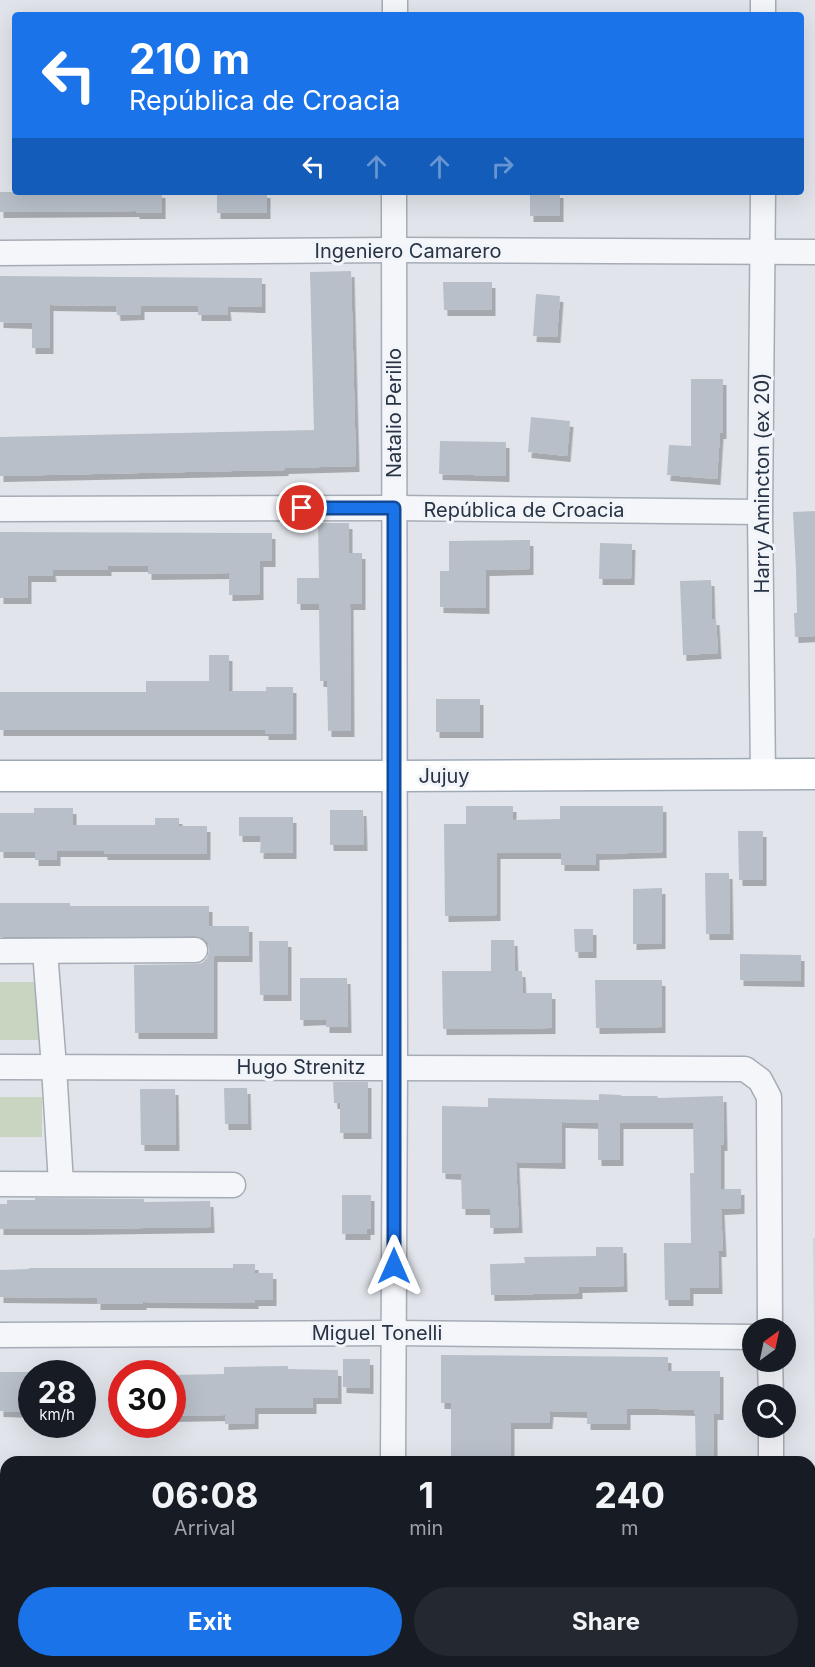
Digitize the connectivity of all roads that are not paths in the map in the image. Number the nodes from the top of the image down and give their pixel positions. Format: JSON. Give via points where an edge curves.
{"nodes":[{"id":1,"x":394,"y":195,"type":"edge"},
{"id":2,"x":763,"y":195,"type":"edge"},
{"id":3,"x":394,"y":250,"type":"junction"},
{"id":4,"x":815,"y":252,"type":"edge"},
{"id":5,"x":0,"y":253,"type":"edge"},
{"id":6,"x":764,"y":253,"type":"junction"},
{"id":7,"x":0,"y":508,"type":"edge"},
{"id":8,"x":394,"y":508,"type":"junction"},
{"id":9,"x":760,"y":512,"type":"junction"},
{"id":10,"x":763,"y":774,"type":"junction"},
{"id":11,"x":815,"y":774,"type":"edge"},
{"id":12,"x":0,"y":776,"type":"edge"},
{"id":13,"x":394,"y":776,"type":"junction"},
{"id":14,"x":195,"y":950,"type":"dead end"},
{"id":15,"x":0,"y":951,"type":"edge"},
{"id":16,"x":45,"y":951,"type":"junction"},
{"id":17,"x":0,"y":1066,"type":"edge"},
{"id":18,"x":54,"y":1067,"type":"junction"},
{"id":19,"x":395,"y":1068,"type":"junction"},
{"id":20,"x":0,"y":1184,"type":"edge"},
{"id":21,"x":61,"y":1184,"type":"junction"},
{"id":22,"x":233,"y":1185,"type":"dead end"},
{"id":23,"x":770,"y":1318,"type":"edge"},
{"id":24,"x":394,"y":1333,"type":"junction"},
{"id":25,"x":0,"y":1335,"type":"edge"},
{"id":26,"x":742,"y":1337,"type":"edge"},
{"id":27,"x":771,"y":1438,"type":"edge"},
{"id":28,"x":393,"y":1456,"type":"edge"},
{"id":29,"x":771,"y":1456,"type":"edge"}],
"edges":[{"from":1,"to":3,"type":"street","name":"Natalio Perillo"},
{"from":2,"to":6,"type":"street","name":"Harry Amincton (ex 20)"},
{"from":3,"to":5,"type":"street","name":"Ingeniero Camarero"},
{"from":3,"to":6,"type":"street","name":"Ingeniero Camarero"},
{"from":3,"to":8,"type":"street","name":"Natalio Perillo"},
{"from":4,"to":6,"type":"street","name":"Ingeniero Camarero"},
{"from":6,"to":9,"type":"street","name":"Harry Amincton (ex 20)"},
{"from":7,"to":8,"type":"street","name":"República de Croacia"},
{"from":8,"to":9,"type":"street","name":"República de Croacia"},
{"from":8,"to":13,"type":"street","name":"Natalio Perillo"},
{"from":9,"to":10,"type":"street","name":"Harry Amincton (ex 20)"},
{"from":10,"to":11,"type":"main road","name":"Jujuy"},
{"from":10,"to":13,"type":"main road","name":"Jujuy"},
{"from":12,"to":13,"type":"main road","name":"Jujuy"},
{"from":13,"to":19,"type":"street","name":"Natalio Perillo"},
{"from":14,"to":16,"type":"street"},
{"from":15,"to":16,"type":"street"},
{"from":16,"to":18,"type":"street"},
{"from":17,"to":18,"type":"street","name":"Hugo Strenitz"},
{"from":18,"to":19,"type":"street","name":"Hugo Strenitz"},
{"from":18,"to":21,"type":"street"},
{"from":19,"to":23,"type":"street","name":"Hugo Strenitz","via":[[745,1069],[760,1080],[769,1097]]},
{"from":19,"to":24,"type":"street","name":"Natalio Perillo"},
{"from":20,"to":21,"type":"street"},
{"from":21,"to":22,"type":"street"},
{"from":24,"to":25,"type":"street","name":"Miguel Tonelli"},
{"from":24,"to":26,"type":"street","name":"Miguel Tonelli"},
{"from":24,"to":28,"type":"street","name":"Natalio Perillo"},
{"from":27,"to":29,"type":"street"}]}
